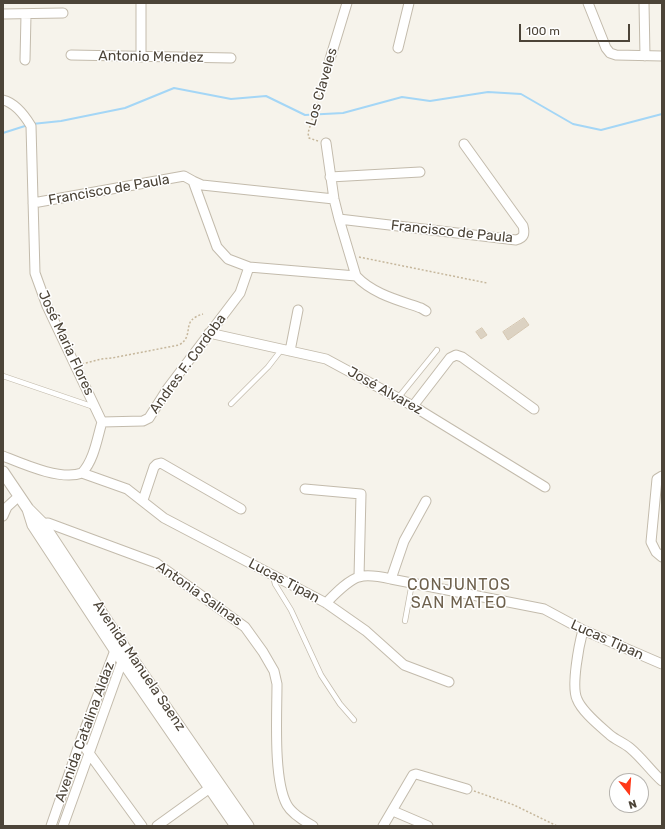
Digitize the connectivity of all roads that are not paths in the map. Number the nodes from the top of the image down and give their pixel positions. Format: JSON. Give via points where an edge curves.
{"nodes":[{"id":1,"x":141,"y":3,"type":"edge"},
{"id":2,"x":347,"y":3,"type":"edge"},
{"id":3,"x":409,"y":3,"type":"edge"},
{"id":4,"x":588,"y":3,"type":"edge"},
{"id":5,"x":644,"y":3,"type":"edge"},
{"id":6,"x":63,"y":13,"type":"dead end"},
{"id":7,"x":3,"y":14,"type":"edge"},
{"id":8,"x":26,"y":15,"type":"junction"},
{"id":9,"x":398,"y":48,"type":"dead end"},
{"id":10,"x":71,"y":55,"type":"dead end"},
{"id":11,"x":645,"y":56,"type":"junction"},
{"id":12,"x":662,"y":56,"type":"edge"},
{"id":13,"x":141,"y":57,"type":"junction"},
{"id":14,"x":231,"y":58,"type":"dead end"},
{"id":15,"x":330,"y":58,"type":"road end"},
{"id":16,"x":25,"y":60,"type":"dead end"},
{"id":17,"x":3,"y":100,"type":"edge"},
{"id":18,"x":326,"y":143,"type":"road end"},
{"id":19,"x":464,"y":144,"type":"dead end"},
{"id":20,"x":420,"y":172,"type":"dead end"},
{"id":21,"x":330,"y":177,"type":"junction"},
{"id":22,"x":193,"y":181,"type":"junction"},
{"id":23,"x":334,"y":199,"type":"junction"},
{"id":24,"x":33,"y":203,"type":"junction"},
{"id":25,"x":339,"y":220,"type":"junction"},
{"id":26,"x":249,"y":267,"type":"junction"},
{"id":27,"x":356,"y":276,"type":"junction"},
{"id":28,"x":298,"y":310,"type":"dead end"},
{"id":29,"x":426,"y":311,"type":"dead end"},
{"id":30,"x":209,"y":333,"type":"junction"},
{"id":31,"x":286,"y":350,"type":"junction"},
{"id":32,"x":437,"y":350,"type":"dead end"},
{"id":33,"x":3,"y":376,"type":"edge"},
{"id":34,"x":398,"y":398,"type":"junction"},
{"id":35,"x":231,"y":404,"type":"dead end"},
{"id":36,"x":413,"y":406,"type":"junction"},
{"id":37,"x":96,"y":408,"type":"junction"},
{"id":38,"x":534,"y":409,"type":"dead end"},
{"id":39,"x":102,"y":422,"type":"junction"},
{"id":40,"x":3,"y":456,"type":"edge"},
{"id":41,"x":3,"y":472,"type":"edge"},
{"id":42,"x":82,"y":473,"type":"junction"},
{"id":43,"x":662,"y":476,"type":"edge"},
{"id":44,"x":545,"y":487,"type":"dead end"},
{"id":45,"x":305,"y":489,"type":"dead end"},
{"id":46,"x":19,"y":496,"type":"junction"},
{"id":47,"x":143,"y":500,"type":"junction"},
{"id":48,"x":426,"y":501,"type":"dead end"},
{"id":49,"x":241,"y":510,"type":"dead end"},
{"id":50,"x":3,"y":516,"type":"edge"},
{"id":51,"x":38,"y":524,"type":"junction"},
{"id":52,"x":662,"y":557,"type":"edge"},
{"id":53,"x":272,"y":575,"type":"junction"},
{"id":54,"x":359,"y":577,"type":"junction"},
{"id":55,"x":391,"y":579,"type":"junction"},
{"id":56,"x":412,"y":583,"type":"junction"},
{"id":57,"x":326,"y":603,"type":"junction"},
{"id":58,"x":404,"y":621,"type":"dead end"},
{"id":59,"x":583,"y":630,"type":"junction"},
{"id":60,"x":120,"y":638,"type":"junction"},
{"id":61,"x":115,"y":650,"type":"junction"},
{"id":62,"x":124,"y":655,"type":"junction"},
{"id":63,"x":662,"y":664,"type":"edge"},
{"id":64,"x":449,"y":682,"type":"dead end"},
{"id":65,"x":354,"y":720,"type":"dead end"},
{"id":66,"x":80,"y":742,"type":"junction"},
{"id":67,"x":89,"y":752,"type":"junction"},
{"id":68,"x":662,"y":781,"type":"edge"},
{"id":69,"x":214,"y":785,"type":"junction"},
{"id":70,"x":467,"y":789,"type":"road end"},
{"id":71,"x":392,"y":811,"type":"junction"},
{"id":72,"x":51,"y":826,"type":"edge"},
{"id":73,"x":63,"y":826,"type":"edge"},
{"id":74,"x":142,"y":826,"type":"edge"},
{"id":75,"x":157,"y":826,"type":"edge"},
{"id":76,"x":236,"y":826,"type":"edge"},
{"id":77,"x":248,"y":826,"type":"edge"},
{"id":78,"x":313,"y":826,"type":"edge"},
{"id":79,"x":383,"y":826,"type":"edge"},
{"id":80,"x":428,"y":826,"type":"edge"}],
"edges":[{"from":1,"to":13,"type":"street"},
{"from":2,"to":15,"type":"street","name":"Los Claveles"},
{"from":3,"to":9,"type":"street"},
{"from":4,"to":11,"type":"street","via":[[610,53]]},
{"from":5,"to":11,"type":"street"},
{"from":6,"to":8,"type":"street"},
{"from":7,"to":8,"type":"street"},
{"from":8,"to":16,"type":"street"},
{"from":10,"to":13,"type":"street","name":"Antonio Mendez"},
{"from":11,"to":12,"type":"street"},
{"from":13,"to":14,"type":"street","name":"Antonio Mendez"},
{"from":17,"to":24,"type":"street","name":"José Maria Flores","via":[[24,116],[31,126]]},
{"from":18,"to":21,"type":"street","name":"Los Claveles"},
{"from":19,"to":25,"type":"street","name":"Francisco de Paula","via":[[523,226],[524,236],[521,239]]},
{"from":20,"to":21,"type":"street"},
{"from":21,"to":23,"type":"street","name":"Los Claveles"},
{"from":22,"to":23,"type":"street","via":[[202,185]]},
{"from":22,"to":24,"type":"street","name":"Francisco de Paula","via":[[184,176]]},
{"from":22,"to":26,"type":"street","via":[[217,247],[228,259]]},
{"from":23,"to":25,"type":"street","name":"Los Claveles"},
{"from":24,"to":37,"type":"street","name":"José Maria Flores","via":[[35,273],[47,306]]},
{"from":25,"to":27,"type":"street","name":"Los Claveles"},
{"from":26,"to":27,"type":"street"},
{"from":26,"to":30,"type":"street","name":"Andres F. Cordoba","via":[[240,293]]},
{"from":27,"to":29,"type":"street","via":[[377,292]]},
{"from":28,"to":31,"type":"street"},
{"from":30,"to":31,"type":"street","name":"José Alvarez"},
{"from":30,"to":39,"type":"street","name":"Andres F. Cordoba","via":[[147,420]]},
{"from":31,"to":34,"type":"street","name":"José Alvarez","via":[[326,359]]},
{"from":31,"to":35,"type":"lane"},
{"from":32,"to":34,"type":"lane"},
{"from":33,"to":37,"type":"lane"},
{"from":34,"to":36,"type":"street","name":"José Alvarez"},
{"from":36,"to":38,"type":"street","via":[[450,358],[456,355]]},
{"from":36,"to":44,"type":"street","name":"José Alvarez"},
{"from":37,"to":39,"type":"street","name":"José Maria Flores"},
{"from":39,"to":42,"type":"street","via":[[94,450]]},
{"from":40,"to":42,"type":"street","name":"Lucas Tipan","via":[[47,472],[76,475]]},
{"from":41,"to":46,"type":"street","name":"Avenida Manuela Saenz"},
{"from":42,"to":47,"type":"street","name":"Lucas Tipan","via":[[127,489]]},
{"from":43,"to":52,"type":"street","via":[[657,479],[651,542]]},
{"from":45,"to":54,"type":"street","via":[[361,494]]},
{"from":46,"to":50,"type":"street","via":[[7,507]]},
{"from":46,"to":51,"type":"street","name":"Avenida Manuela Saenz"},
{"from":47,"to":49,"type":"street","via":[[154,467],[162,463]]},
{"from":47,"to":53,"type":"street","name":"Lucas Tipan","via":[[164,518]]},
{"from":48,"to":55,"type":"street","via":[[404,541]]},
{"from":51,"to":60,"type":"street","name":"Avenida Manuela Saenz"},
{"from":51,"to":61,"type":"street","name":"Avenida Manuela Saenz"},
{"from":51,"to":78,"type":"street","name":"Antonia Salinas","via":[[48,523],[156,563],[245,627],[276,676],[280,780],[284,798],[290,809]]},
{"from":53,"to":57,"type":"street","name":"Lucas Tipan"},
{"from":53,"to":65,"type":"lane","via":[[321,675]]},
{"from":54,"to":55,"type":"street","name":"Lucas Tipan"},
{"from":54,"to":57,"type":"street","name":"Lucas Tipan","via":[[343,586]]},
{"from":55,"to":56,"type":"street","name":"Lucas Tipan"},
{"from":56,"to":58,"type":"lane"},
{"from":56,"to":59,"type":"street","name":"Lucas Tipan","via":[[544,609]]},
{"from":57,"to":64,"type":"street","via":[[366,631],[404,665]]},
{"from":59,"to":63,"type":"street","name":"Lucas Tipan"},
{"from":59,"to":68,"type":"street","via":[[576,675],[577,699],[583,709],[611,736],[629,747]]},
{"from":60,"to":61,"type":"street","name":"Avenida Catalina Aldaz"},
{"from":60,"to":62,"type":"street","name":"Avenida Manuela Saenz"},
{"from":61,"to":62,"type":"street","name":"Avenida Manuela Saenz"},
{"from":61,"to":66,"type":"street","name":"Avenida Catalina Aldaz"},
{"from":62,"to":67,"type":"street","name":"Avenida Catalina Aldaz"},
{"from":62,"to":69,"type":"street","name":"Avenida Manuela Saenz"},
{"from":66,"to":67,"type":"street"},
{"from":66,"to":72,"type":"street","name":"Avenida Catalina Aldaz"},
{"from":67,"to":73,"type":"street","name":"Avenida Catalina Aldaz"},
{"from":67,"to":74,"type":"street"},
{"from":69,"to":75,"type":"street"},
{"from":69,"to":76,"type":"street","name":"Avenida Manuela Saenz"},
{"from":69,"to":77,"type":"street","name":"Avenida Manuela Saenz"},
{"from":70,"to":71,"type":"street","via":[[416,774]]},
{"from":71,"to":79,"type":"street"},
{"from":71,"to":80,"type":"street"}]}
